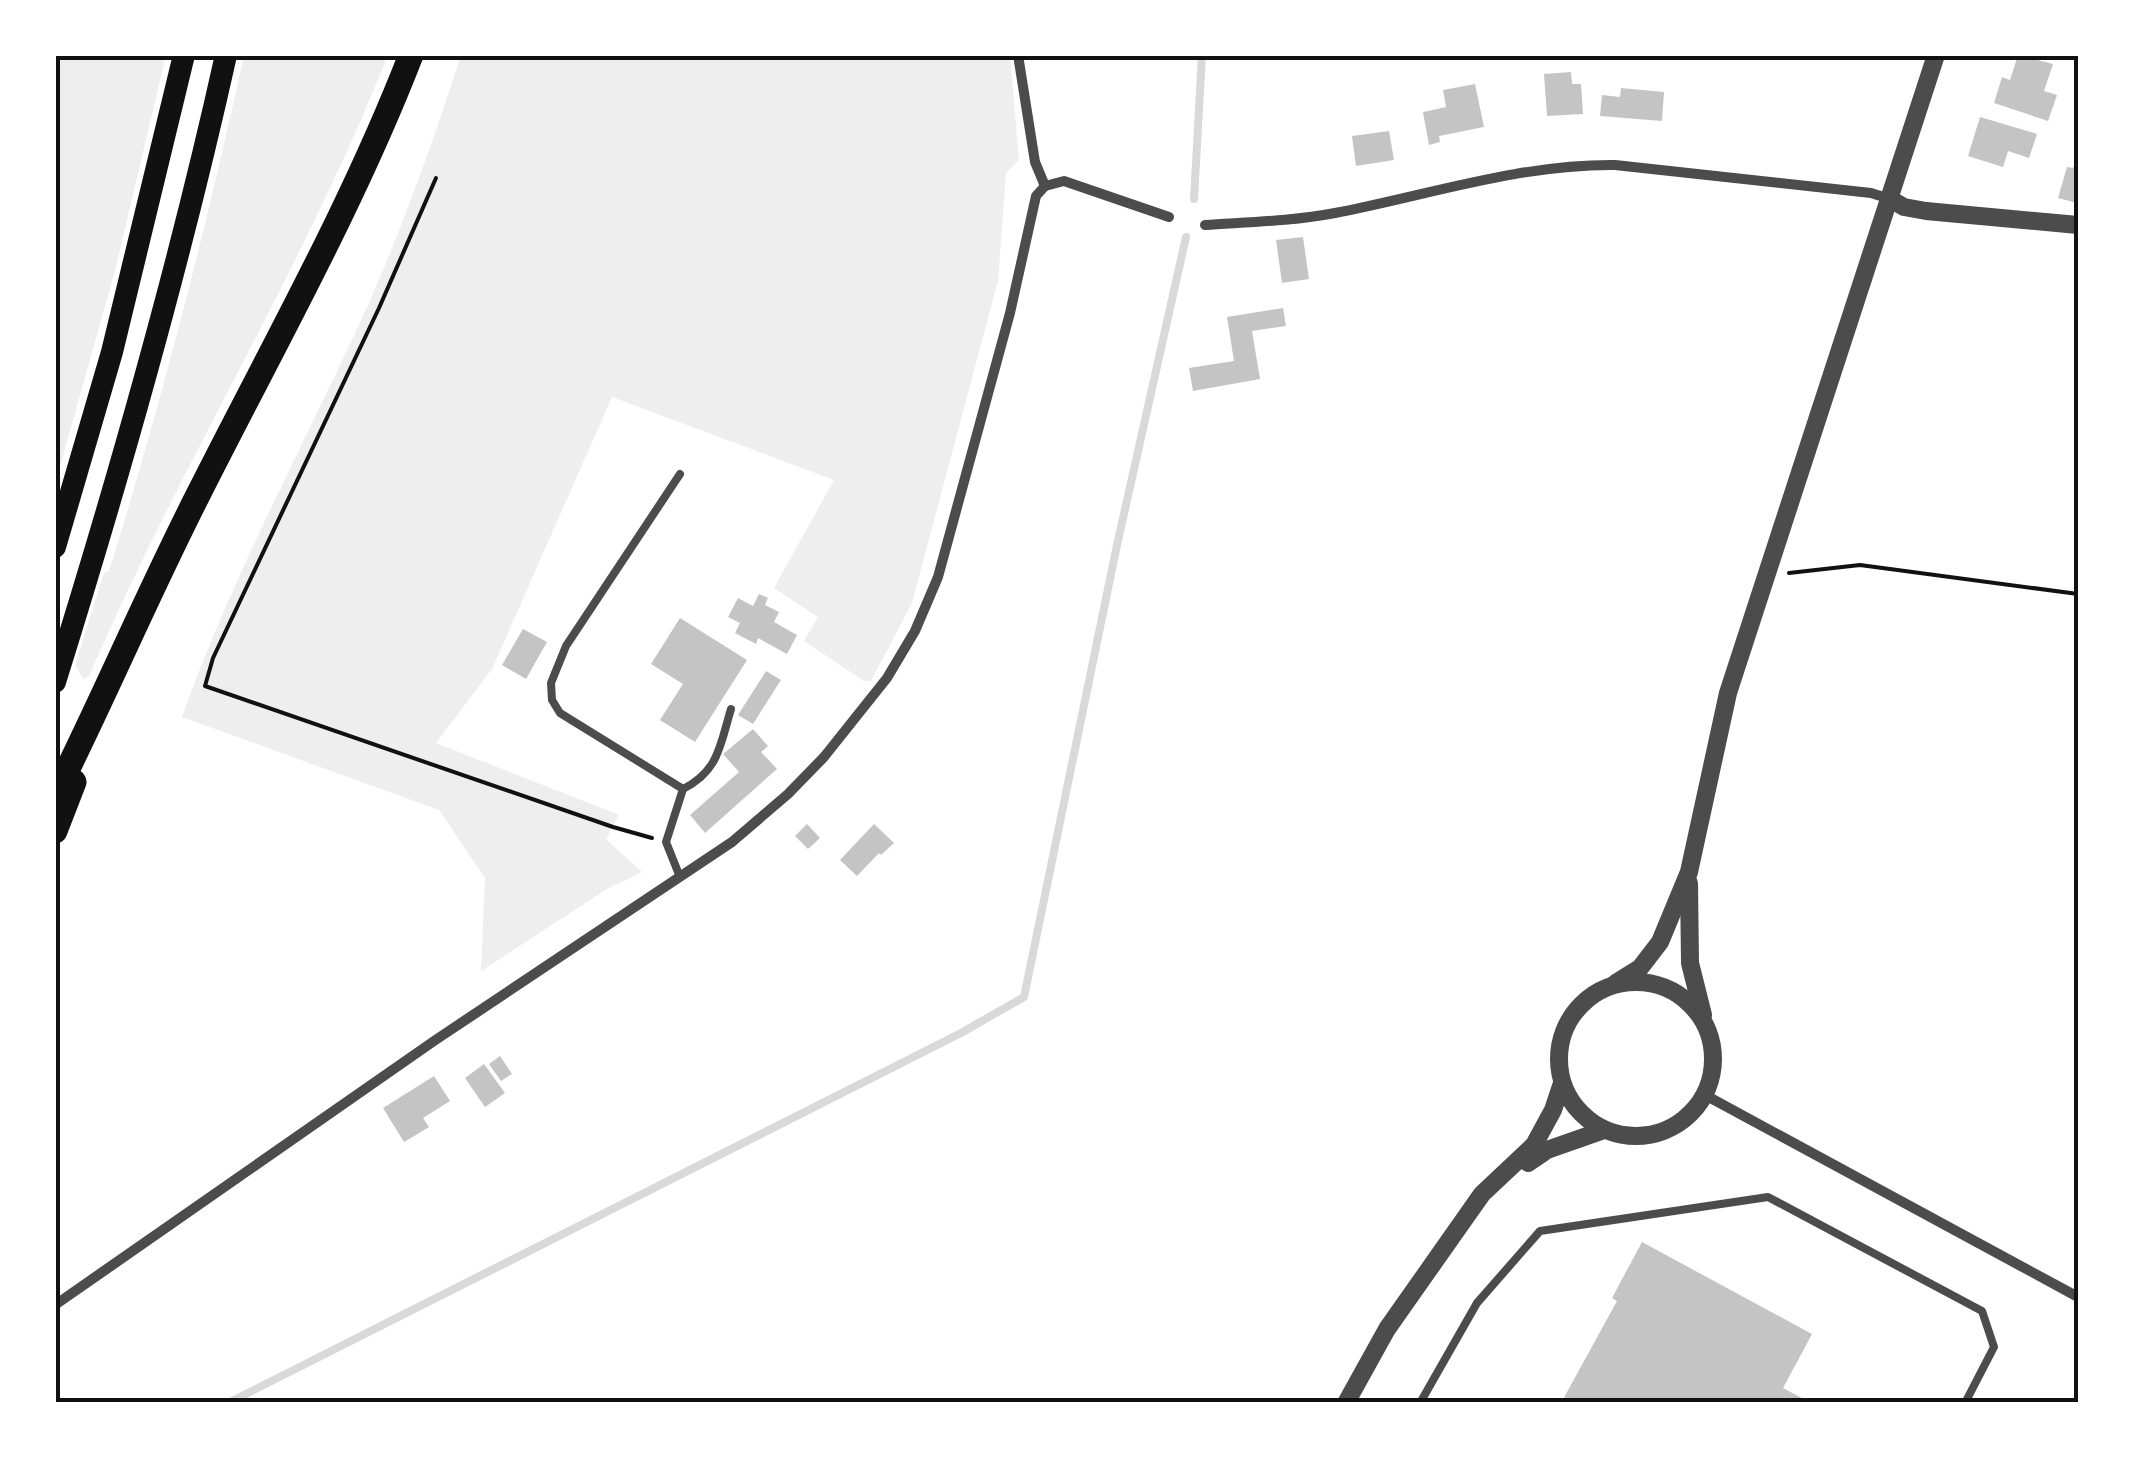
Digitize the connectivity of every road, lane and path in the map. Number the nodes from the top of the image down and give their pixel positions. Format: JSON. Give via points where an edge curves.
{"nodes":[{"id":1,"x":184,"y":55,"type":"edge"},
{"id":2,"x":226,"y":55,"type":"edge"},
{"id":3,"x":411,"y":55,"type":"edge"},
{"id":4,"x":1018,"y":55,"type":"edge"},
{"id":5,"x":1936,"y":55,"type":"edge"},
{"id":6,"x":436,"y":178,"type":"dead end"},
{"id":7,"x":1045,"y":186,"type":"junction"},
{"id":8,"x":1890,"y":199,"type":"junction"},
{"id":9,"x":1169,"y":217,"type":"dead end"},
{"id":10,"x":1205,"y":225,"type":"dead end"},
{"id":11,"x":2078,"y":225,"type":"edge"},
{"id":12,"x":680,"y":474,"type":"dead end"},
{"id":13,"x":55,"y":547,"type":"edge"},
{"id":14,"x":1769,"y":574,"type":"junction"},
{"id":15,"x":2078,"y":594,"type":"edge"},
{"id":16,"x":55,"y":682,"type":"edge"},
{"id":17,"x":104,"y":697,"type":"junction"},
{"id":18,"x":731,"y":709,"type":"dead end"},
{"id":19,"x":683,"y":789,"type":"junction"},
{"id":20,"x":55,"y":795,"type":"edge"},
{"id":21,"x":55,"y":831,"type":"edge"},
{"id":22,"x":666,"y":842,"type":"junction"},
{"id":23,"x":1689,"y":872,"type":"junction"},
{"id":24,"x":680,"y":877,"type":"junction"},
{"id":25,"x":1616,"y":984,"type":"junction"},
{"id":26,"x":1706,"y":1025,"type":"junction"},
{"id":27,"x":1562,"y":1083,"type":"junction"},
{"id":28,"x":1705,"y":1095,"type":"junction"},
{"id":29,"x":1604,"y":1130,"type":"junction"},
{"id":30,"x":1482,"y":1194,"type":"junction"},
{"id":31,"x":2078,"y":1297,"type":"edge"},
{"id":32,"x":55,"y":1305,"type":"edge"},
{"id":33,"x":1346,"y":1403,"type":"edge"},
{"id":34,"x":1420,"y":1403,"type":"edge"},
{"id":35,"x":1965,"y":1403,"type":"edge"}],
"edges":[{"from":1,"to":13,"type":"main road","via":[[112,352]]},
{"from":2,"to":16,"type":"main road","via":[[153,356]]},
{"from":3,"to":17,"type":"highway","via":[[355,186],[198,494]]},
{"from":4,"to":7,"type":"street"},
{"from":5,"to":8,"type":"street"},
{"from":6,"to":22,"type":"path","via":[[205,686]]},
{"from":7,"to":9,"type":"street","via":[[1074,183]]},
{"from":7,"to":24,"type":"street","via":[[1034,202],[958,510],[915,631],[824,757],[732,842]]},
{"from":8,"to":10,"type":"street","via":[[1584,164],[1331,214]]},
{"from":8,"to":11,"type":"street","via":[[1926,211]]},
{"from":8,"to":14,"type":"street"},
{"from":12,"to":19,"type":"lane","via":[[566,646],[551,684],[560,714]]},
{"from":14,"to":15,"type":"path","via":[[1860,564]]},
{"from":14,"to":23,"type":"street","via":[[1728,693]]},
{"from":17,"to":20,"type":"highway"},
{"from":17,"to":21,"type":"highway"},
{"from":18,"to":19,"type":"lane","via":[[713,766]]},
{"from":19,"to":22,"type":"lane"},
{"from":22,"to":24,"type":"lane"},
{"from":23,"to":25,"type":"street","via":[[1660,942]]},
{"from":23,"to":26,"type":"street","via":[[1690,963]]},
{"from":24,"to":32,"type":"street"},
{"from":25,"to":26,"type":"street","via":[[1658,984],[1678,993]]},
{"from":25,"to":27,"type":"street","via":[[1588,998],[1567,1022],[1558,1062]]},
{"from":26,"to":28,"type":"street","via":[[1713,1072]]},
{"from":27,"to":29,"type":"street","via":[[1571,1103]]},
{"from":27,"to":30,"type":"street","via":[[1534,1146]]},
{"from":28,"to":29,"type":"street","via":[[1691,1114],[1650,1136]]},
{"from":28,"to":31,"type":"street"},
{"from":29,"to":30,"type":"street","via":[[1547,1150]]},
{"from":30,"to":33,"type":"street","via":[[1387,1329]]},
{"from":34,"to":35,"type":"lane","via":[[1478,1303],[1540,1232],[1768,1197],[1982,1310],[1994,1347]]}]}
